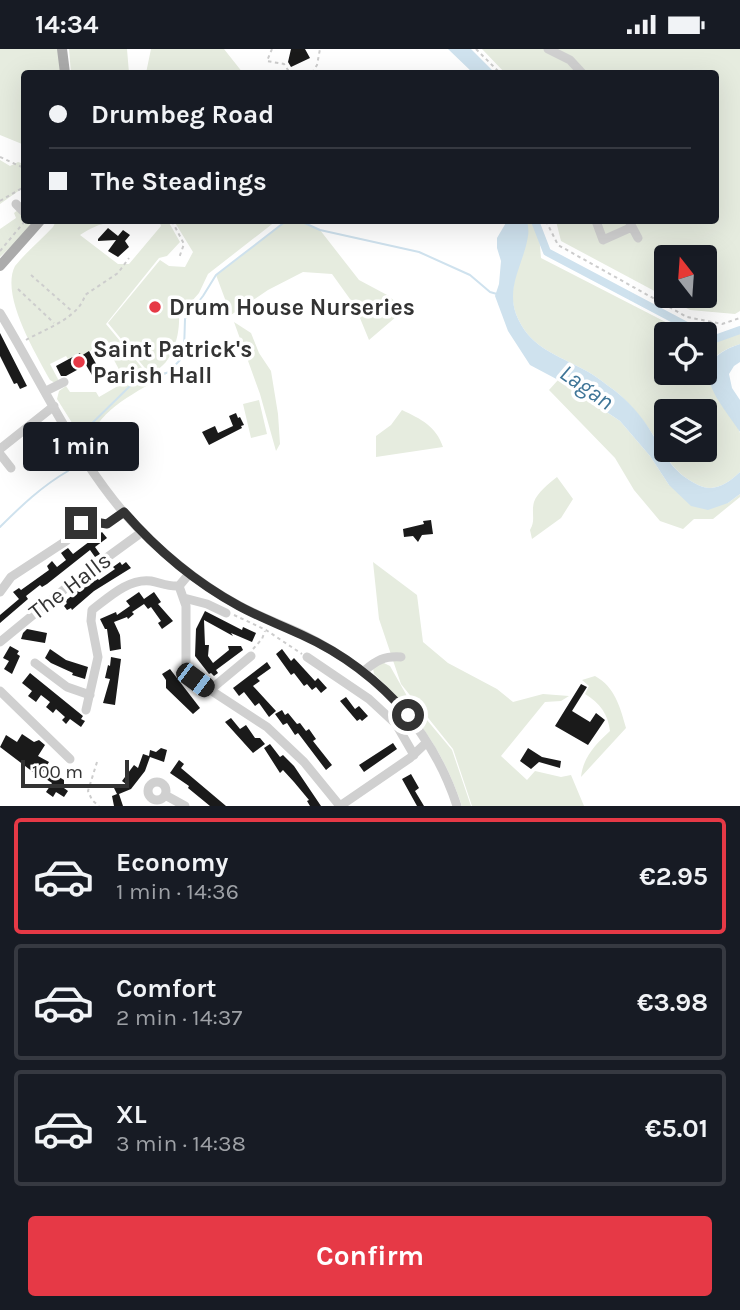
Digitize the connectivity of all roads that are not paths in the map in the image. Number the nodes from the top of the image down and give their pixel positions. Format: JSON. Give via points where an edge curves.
{"nodes":[{"id":1,"x":62,"y":49,"type":"edge"},
{"id":2,"x":548,"y":49,"type":"edge"},
{"id":3,"x":65,"y":70,"type":"edge"},
{"id":4,"x":579,"y":70,"type":"edge"},
{"id":5,"x":16,"y":204,"type":"dead end"},
{"id":6,"x":21,"y":209,"type":"edge"},
{"id":7,"x":35,"y":224,"type":"edge"},
{"id":8,"x":597,"y":224,"type":"edge"},
{"id":9,"x":630,"y":224,"type":"edge"},
{"id":10,"x":638,"y":238,"type":"dead end"},
{"id":11,"x":0,"y":266,"type":"edge"},
{"id":12,"x":0,"y":313,"type":"edge"},
{"id":13,"x":64,"y":383,"type":"dead end"},
{"id":14,"x":46,"y":391,"type":"junction"},
{"id":15,"x":54,"y":406,"type":"junction"},
{"id":16,"x":0,"y":451,"type":"edge"},
{"id":17,"x":12,"y":468,"type":"dead end"},
{"id":18,"x":124,"y":512,"type":"junction"},
{"id":19,"x":142,"y":532,"type":"junction"},
{"id":20,"x":189,"y":574,"type":"junction"},
{"id":21,"x":179,"y":586,"type":"junction"},
{"id":22,"x":0,"y":592,"type":"edge"},
{"id":23,"x":184,"y":598,"type":"junction"},
{"id":24,"x":226,"y":613,"type":"road end"},
{"id":25,"x":0,"y":642,"type":"edge"},
{"id":26,"x":251,"y":656,"type":"road end"},
{"id":27,"x":307,"y":657,"type":"road end"},
{"id":28,"x":401,"y":657,"type":"dead end"},
{"id":29,"x":35,"y":663,"type":"dead end"},
{"id":30,"x":364,"y":671,"type":"junction"},
{"id":31,"x":210,"y":690,"type":"junction"},
{"id":32,"x":0,"y":691,"type":"edge"},
{"id":33,"x":90,"y":695,"type":"junction"},
{"id":34,"x":86,"y":710,"type":"dead end"},
{"id":35,"x":427,"y":742,"type":"junction"},
{"id":36,"x":414,"y":755,"type":"junction"},
{"id":37,"x":70,"y":759,"type":"dead end"},
{"id":38,"x":165,"y":795,"type":"dead end"},
{"id":39,"x":185,"y":806,"type":"edge"},
{"id":40,"x":340,"y":806,"type":"edge"},
{"id":41,"x":457,"y":806,"type":"edge"}],
"edges":[{"from":1,"to":3,"type":"main road"},
{"from":2,"to":4,"type":"street"},
{"from":5,"to":6,"type":"street"},
{"from":7,"to":11,"type":"main road"},
{"from":8,"to":9,"type":"street","via":[[603,240]]},
{"from":9,"to":10,"type":"street"},
{"from":12,"to":14,"type":"street"},
{"from":13,"to":14,"type":"street"},
{"from":14,"to":15,"type":"street"},
{"from":15,"to":16,"type":"street"},
{"from":15,"to":18,"type":"street","via":[[99,481]]},
{"from":16,"to":17,"type":"street"},
{"from":18,"to":19,"type":"street"},
{"from":18,"to":22,"type":"street","via":[[107,524],[81,523],[66,541],[11,577]]},
{"from":19,"to":20,"type":"street"},
{"from":19,"to":25,"type":"street","name":"The Halls"},
{"from":20,"to":21,"type":"street"},
{"from":20,"to":30,"type":"street","via":[[238,606],[304,635]]},
{"from":21,"to":23,"type":"street"},
{"from":21,"to":33,"type":"street","via":[[133,583],[90,614],[98,657]]},
{"from":23,"to":24,"type":"street"},
{"from":23,"to":31,"type":"street","via":[[187,667],[195,680]]},
{"from":26,"to":31,"type":"street"},
{"from":27,"to":36,"type":"street","via":[[369,699],[396,725]]},
{"from":28,"to":30,"type":"street","via":[[387,656]]},
{"from":29,"to":33,"type":"street","via":[[67,687]]},
{"from":30,"to":35,"type":"street","via":[[394,698]]},
{"from":31,"to":40,"type":"street","via":[[267,727]]},
{"from":32,"to":37,"type":"street"},
{"from":33,"to":34,"type":"street"},
{"from":35,"to":36,"type":"street"},
{"from":35,"to":41,"type":"street"},
{"from":36,"to":40,"type":"street"},
{"from":38,"to":39,"type":"street"}]}
